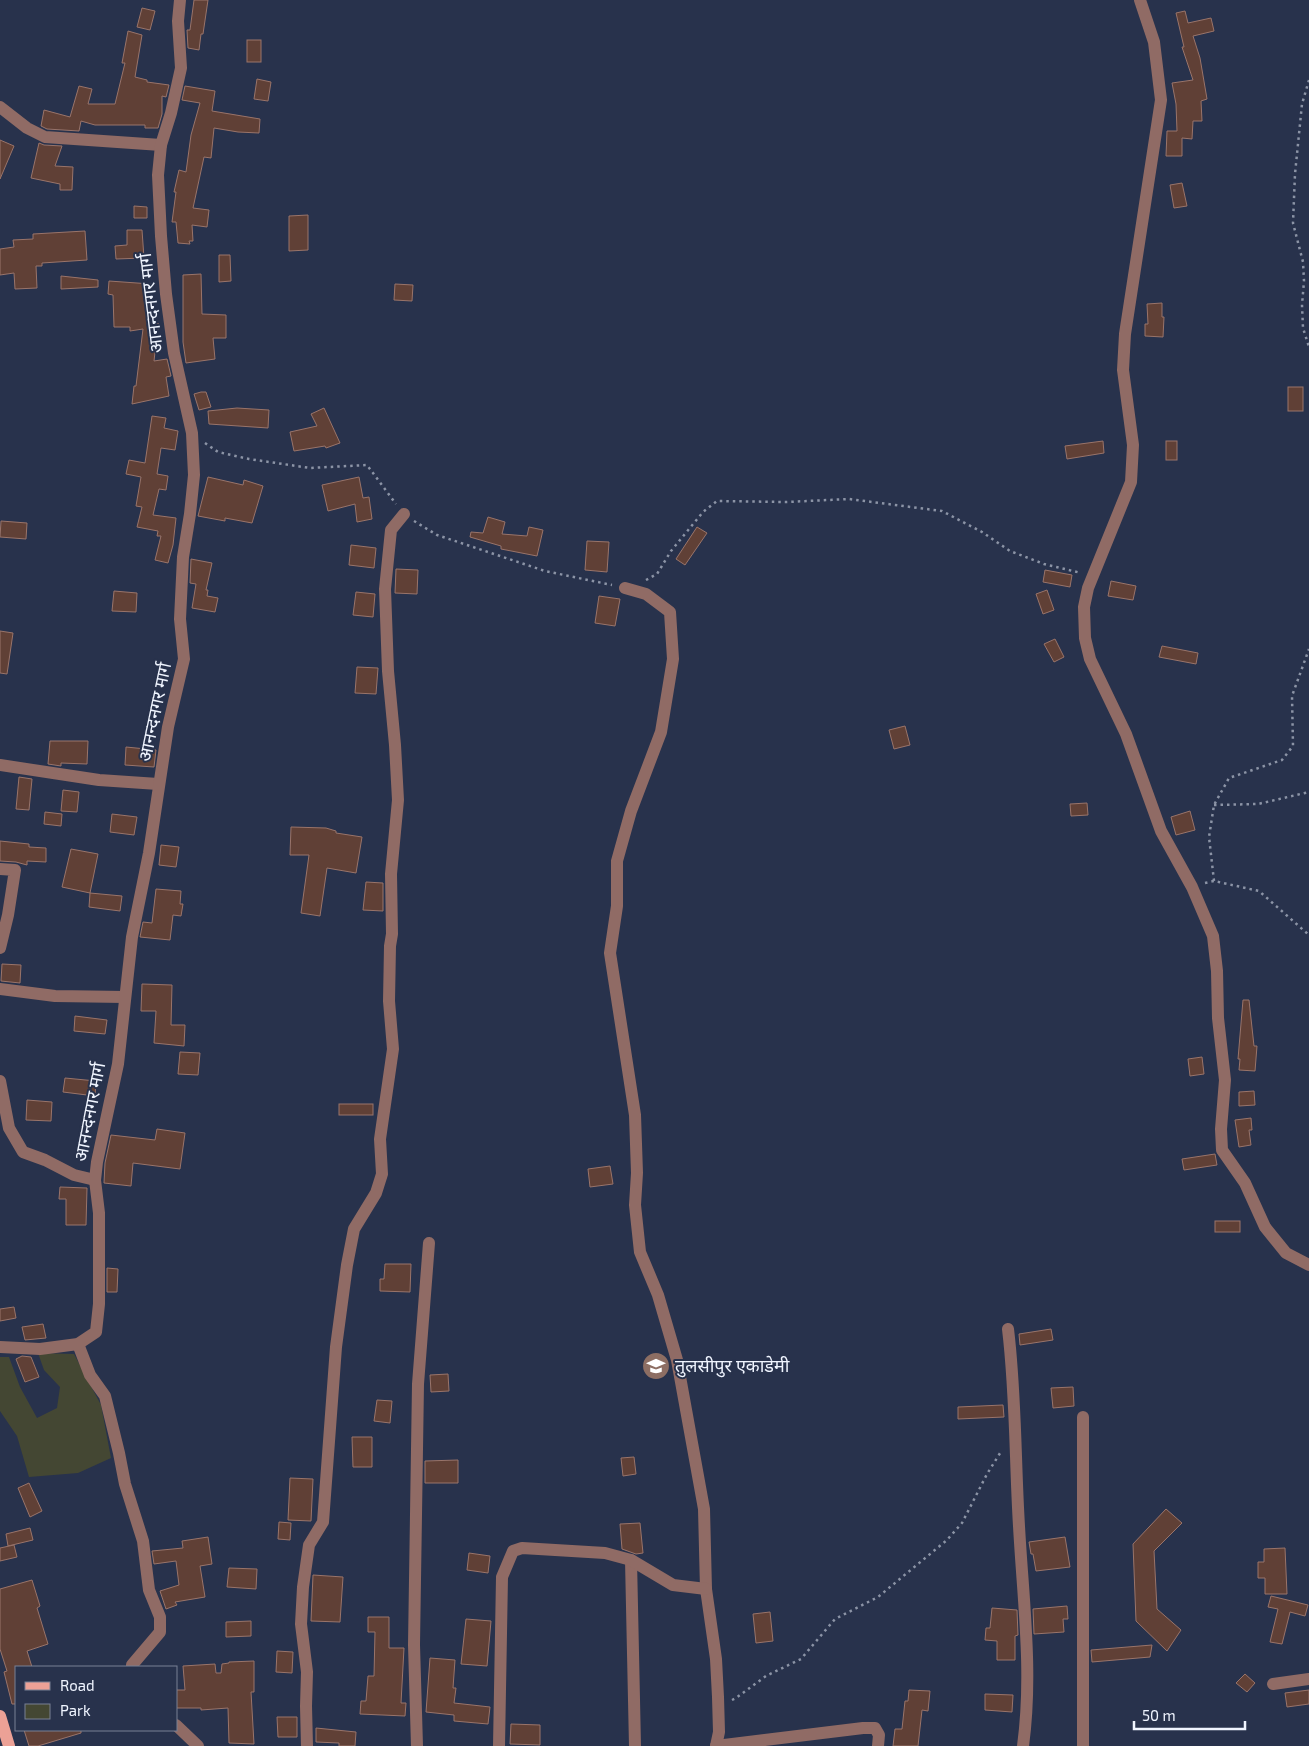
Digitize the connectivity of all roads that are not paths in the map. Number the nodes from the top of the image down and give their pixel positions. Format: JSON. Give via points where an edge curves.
{"nodes":[{"id":1,"x":180,"y":0,"type":"edge"},
{"id":2,"x":1140,"y":0,"type":"edge"},
{"id":3,"x":0,"y":107,"type":"edge"},
{"id":4,"x":162,"y":145,"type":"junction"},
{"id":5,"x":404,"y":514,"type":"road end"},
{"id":6,"x":625,"y":588,"type":"road end"},
{"id":7,"x":0,"y":765,"type":"edge"},
{"id":8,"x":158,"y":784,"type":"junction"},
{"id":9,"x":0,"y":869,"type":"edge"},
{"id":10,"x":0,"y":948,"type":"edge"},
{"id":11,"x":0,"y":989,"type":"edge"},
{"id":12,"x":125,"y":997,"type":"junction"},
{"id":13,"x":0,"y":1081,"type":"edge"},
{"id":14,"x":95,"y":1180,"type":"junction"},
{"id":15,"x":429,"y":1243,"type":"dead end"},
{"id":16,"x":1309,"y":1265,"type":"edge"},
{"id":17,"x":1008,"y":1330,"type":"dead end"},
{"id":18,"x":78,"y":1344,"type":"junction"},
{"id":19,"x":0,"y":1348,"type":"edge"},
{"id":20,"x":1083,"y":1417,"type":"dead end"},
{"id":21,"x":631,"y":1560,"type":"junction"},
{"id":22,"x":706,"y":1590,"type":"junction"},
{"id":23,"x":132,"y":1666,"type":"edge"},
{"id":24,"x":1309,"y":1679,"type":"edge"},
{"id":25,"x":1273,"y":1684,"type":"dead end"},
{"id":26,"x":0,"y":1716,"type":"edge"},
{"id":27,"x":178,"y":1727,"type":"edge"},
{"id":28,"x":9,"y":1746,"type":"edge"},
{"id":29,"x":198,"y":1746,"type":"edge"},
{"id":30,"x":307,"y":1746,"type":"edge"},
{"id":31,"x":417,"y":1746,"type":"edge"},
{"id":32,"x":499,"y":1746,"type":"edge"},
{"id":33,"x":635,"y":1746,"type":"edge"},
{"id":34,"x":716,"y":1746,"type":"edge"},
{"id":35,"x":878,"y":1746,"type":"edge"},
{"id":36,"x":1023,"y":1746,"type":"edge"},
{"id":37,"x":1083,"y":1746,"type":"edge"}],
"edges":[{"from":1,"to":4,"type":"street","name":"आनन्दनगर मार्ग","via":[[181,68]]},
{"from":2,"to":16,"type":"street","via":[[1154,42],[1160,100],[1125,334],[1123,370],[1133,445],[1131,482],[1088,588],[1084,607],[1085,638],[1090,659],[1126,734],[1162,831],[1192,887],[1213,936],[1225,1080],[1222,1150],[1245,1183],[1265,1227],[1286,1253]]},
{"from":3,"to":4,"type":"street","via":[[45,137]]},
{"from":4,"to":8,"type":"street","name":"आनन्दनगर मार्ग","via":[[158,174],[166,294],[174,353],[192,433],[194,475],[183,557],[180,619],[184,658]]},
{"from":5,"to":30,"type":"street","via":[[391,530],[385,589],[398,800],[391,874],[389,1000],[393,1049],[380,1139],[382,1174],[376,1193],[354,1229],[347,1265],[336,1347],[323,1522],[309,1545],[303,1587],[301,1624],[307,1672]]},
{"from":6,"to":22,"type":"street","via":[[646,594],[670,612],[673,659],[661,732],[631,811],[617,861],[617,906],[610,953],[635,1114],[636,1230],[640,1252],[658,1295],[677,1360],[686,1406],[704,1510]]},
{"from":7,"to":8,"type":"street","via":[[99,780]]},
{"from":8,"to":12,"type":"street","name":"आनन्दनगर मार्ग"},
{"from":9,"to":10,"type":"street","via":[[15,870]]},
{"from":11,"to":12,"type":"street","via":[[55,996]]},
{"from":12,"to":14,"type":"street","name":"आनन्दनगर मार्ग","via":[[118,1064]]},
{"from":13,"to":14,"type":"street","via":[[9,1128],[23,1152],[74,1175]]},
{"from":14,"to":18,"type":"street","name":"आनन्दनगर मार्ग","via":[[99,1213],[99,1304],[96,1332]]},
{"from":15,"to":31,"type":"street","via":[[418,1384],[414,1645]]},
{"from":17,"to":36,"type":"street","via":[[1028,1671]]},
{"from":18,"to":19,"type":"street","via":[[40,1350]]},
{"from":18,"to":23,"type":"street","via":[[90,1375],[104,1396],[125,1484],[143,1541],[149,1590],[160,1617],[160,1632]]},
{"from":20,"to":37,"type":"street"},
{"from":21,"to":22,"type":"street","via":[[673,1585]]},
{"from":21,"to":32,"type":"street","via":[[605,1552],[522,1548],[512,1551],[502,1577]]},
{"from":21,"to":33,"type":"street"},
{"from":22,"to":34,"type":"street","via":[[716,1659],[719,1732]]},
{"from":24,"to":25,"type":"street"},
{"from":26,"to":28,"type":"main road"},
{"from":27,"to":29,"type":"street"},
{"from":34,"to":35,"type":"street","via":[[864,1728],[875,1728],[879,1735]]}]}
